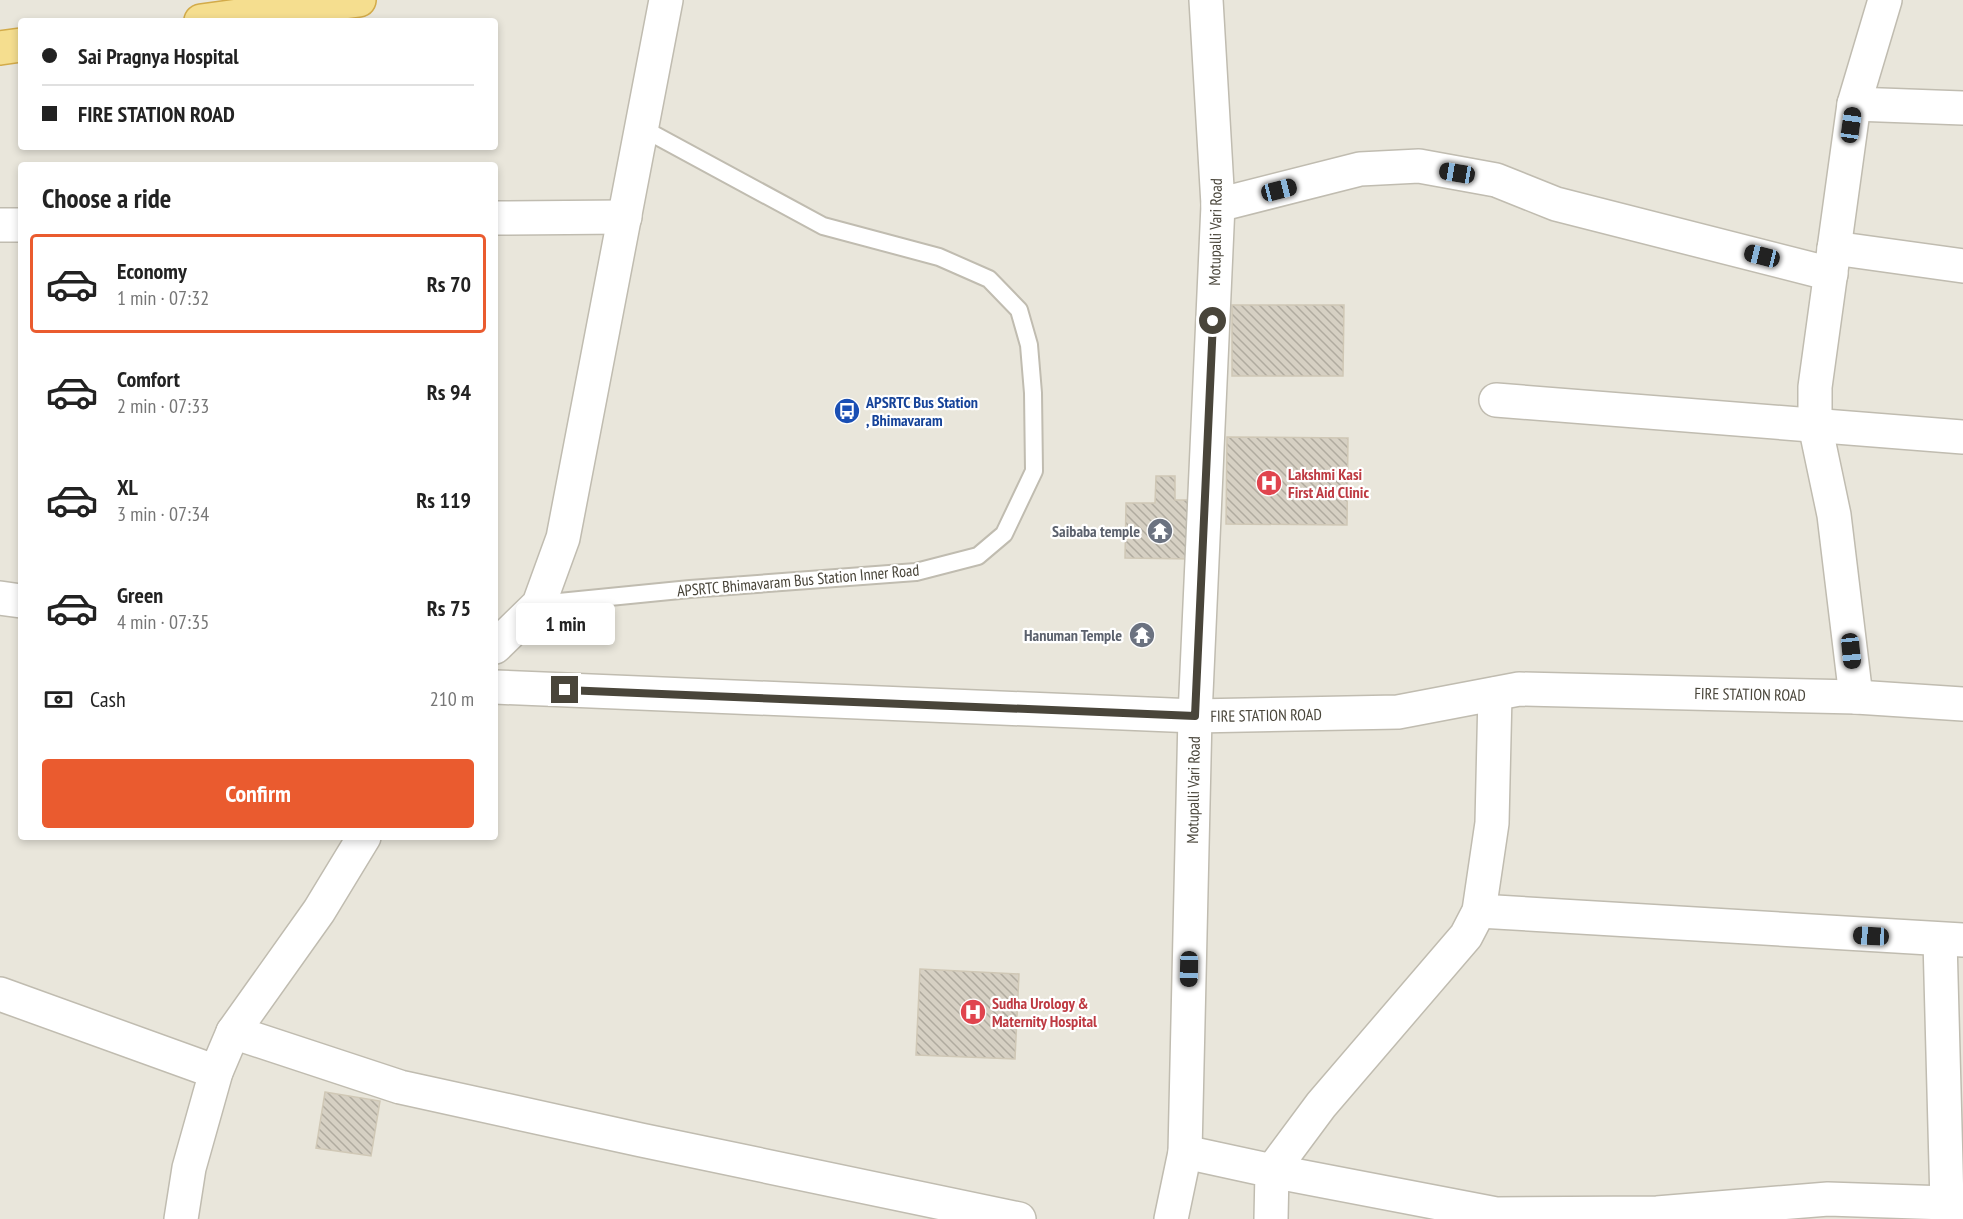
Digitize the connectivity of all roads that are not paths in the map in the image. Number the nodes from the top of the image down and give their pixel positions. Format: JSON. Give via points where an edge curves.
{"nodes":[{"id":1,"x":359,"y":0,"type":"edge"},
{"id":2,"x":666,"y":0,"type":"edge"},
{"id":3,"x":1206,"y":0,"type":"edge"},
{"id":4,"x":1885,"y":0,"type":"edge"},
{"id":5,"x":219,"y":13,"type":"edge"},
{"id":6,"x":18,"y":45,"type":"edge"},
{"id":7,"x":0,"y":48,"type":"edge"},
{"id":8,"x":1854,"y":104,"type":"junction"},
{"id":9,"x":1963,"y":108,"type":"edge"},
{"id":10,"x":642,"y":128,"type":"junction"},
{"id":11,"x":1218,"y":205,"type":"junction"},
{"id":12,"x":625,"y":217,"type":"junction"},
{"id":13,"x":498,"y":218,"type":"edge"},
{"id":14,"x":0,"y":225,"type":"edge"},
{"id":15,"x":18,"y":225,"type":"edge"},
{"id":16,"x":1832,"y":261,"type":"junction"},
{"id":17,"x":1963,"y":266,"type":"edge"},
{"id":18,"x":1496,"y":400,"type":"dead end"},
{"id":19,"x":1815,"y":425,"type":"junction"},
{"id":20,"x":1963,"y":437,"type":"edge"},
{"id":21,"x":0,"y":598,"type":"edge"},
{"id":22,"x":18,"y":601,"type":"edge"},
{"id":23,"x":539,"y":604,"type":"junction"},
{"id":24,"x":498,"y":645,"type":"edge"},
{"id":25,"x":498,"y":687,"type":"edge"},
{"id":26,"x":1495,"y":694,"type":"junction"},
{"id":27,"x":1856,"y":697,"type":"junction"},
{"id":28,"x":1963,"y":704,"type":"edge"},
{"id":29,"x":1195,"y":716,"type":"junction"},
{"id":30,"x":362,"y":840,"type":"edge"},
{"id":31,"x":1479,"y":911,"type":"junction"},
{"id":32,"x":1952,"y":940,"type":"edge"},
{"id":33,"x":0,"y":994,"type":"edge"},
{"id":34,"x":233,"y":1032,"type":"junction"},
{"id":35,"x":216,"y":1072,"type":"junction"},
{"id":36,"x":1185,"y":1152,"type":"junction"},
{"id":37,"x":1272,"y":1171,"type":"junction"},
{"id":38,"x":1949,"y":1211,"type":"edge"},
{"id":39,"x":1658,"y":1216,"type":"edge"},
{"id":40,"x":181,"y":1219,"type":"edge"},
{"id":41,"x":1019,"y":1219,"type":"edge"},
{"id":42,"x":1172,"y":1219,"type":"edge"},
{"id":43,"x":1271,"y":1219,"type":"edge"}],
"edges":[{"from":1,"to":5,"type":"highway"},
{"from":2,"to":10,"type":"street"},
{"from":3,"to":11,"type":"street","name":"Motupalli Vari Road"},
{"from":4,"to":8,"type":"street"},
{"from":6,"to":7,"type":"highway"},
{"from":8,"to":9,"type":"street"},
{"from":8,"to":16,"type":"street"},
{"from":10,"to":12,"type":"street"},
{"from":10,"to":23,"type":"lane","name":"APSRTC Bhimavaram Bus Station Inner Road","via":[[823,226],[939,257],[989,279],[1019,310],[1029,345],[1034,471],[1004,534],[978,556],[916,572]]},
{"from":11,"to":16,"type":"street","via":[[1360,169],[1419,166],[1496,180],[1556,204]]},
{"from":11,"to":29,"type":"street","name":"Motupalli Vari Road"},
{"from":12,"to":13,"type":"street"},
{"from":12,"to":23,"type":"street","via":[[563,538]]},
{"from":14,"to":15,"type":"street"},
{"from":16,"to":17,"type":"street"},
{"from":16,"to":19,"type":"street","via":[[1815,387]]},
{"from":18,"to":19,"type":"street"},
{"from":19,"to":20,"type":"street"},
{"from":19,"to":27,"type":"street","via":[[1834,515]]},
{"from":21,"to":22,"type":"street"},
{"from":23,"to":24,"type":"street"},
{"from":25,"to":29,"type":"street","name":"FIRE STATION ROAD"},
{"from":26,"to":27,"type":"street","name":"FIRE STATION ROAD","via":[[1519,689]]},
{"from":26,"to":29,"type":"street","name":"FIRE STATION ROAD","via":[[1398,712]]},
{"from":26,"to":31,"type":"street","via":[[1492,824]]},
{"from":27,"to":28,"type":"street","name":"FIRE STATION ROAD"},
{"from":29,"to":36,"type":"street","name":"Motupalli Vari Road"},
{"from":30,"to":34,"type":"street","via":[[319,911]]},
{"from":31,"to":32,"type":"street"},
{"from":31,"to":37,"type":"street","via":[[1466,936],[1321,1105]]},
{"from":32,"to":38,"type":"street"},
{"from":33,"to":35,"type":"street"},
{"from":34,"to":35,"type":"street"},
{"from":34,"to":41,"type":"street","via":[[400,1086]]},
{"from":35,"to":40,"type":"street","via":[[189,1168]]},
{"from":36,"to":37,"type":"street"},
{"from":36,"to":42,"type":"street","name":"Motupalli Vari Road"},
{"from":37,"to":39,"type":"street","via":[[1496,1214]]},
{"from":37,"to":43,"type":"street"},
{"from":38,"to":39,"type":"street","via":[[1828,1199]]}]}
